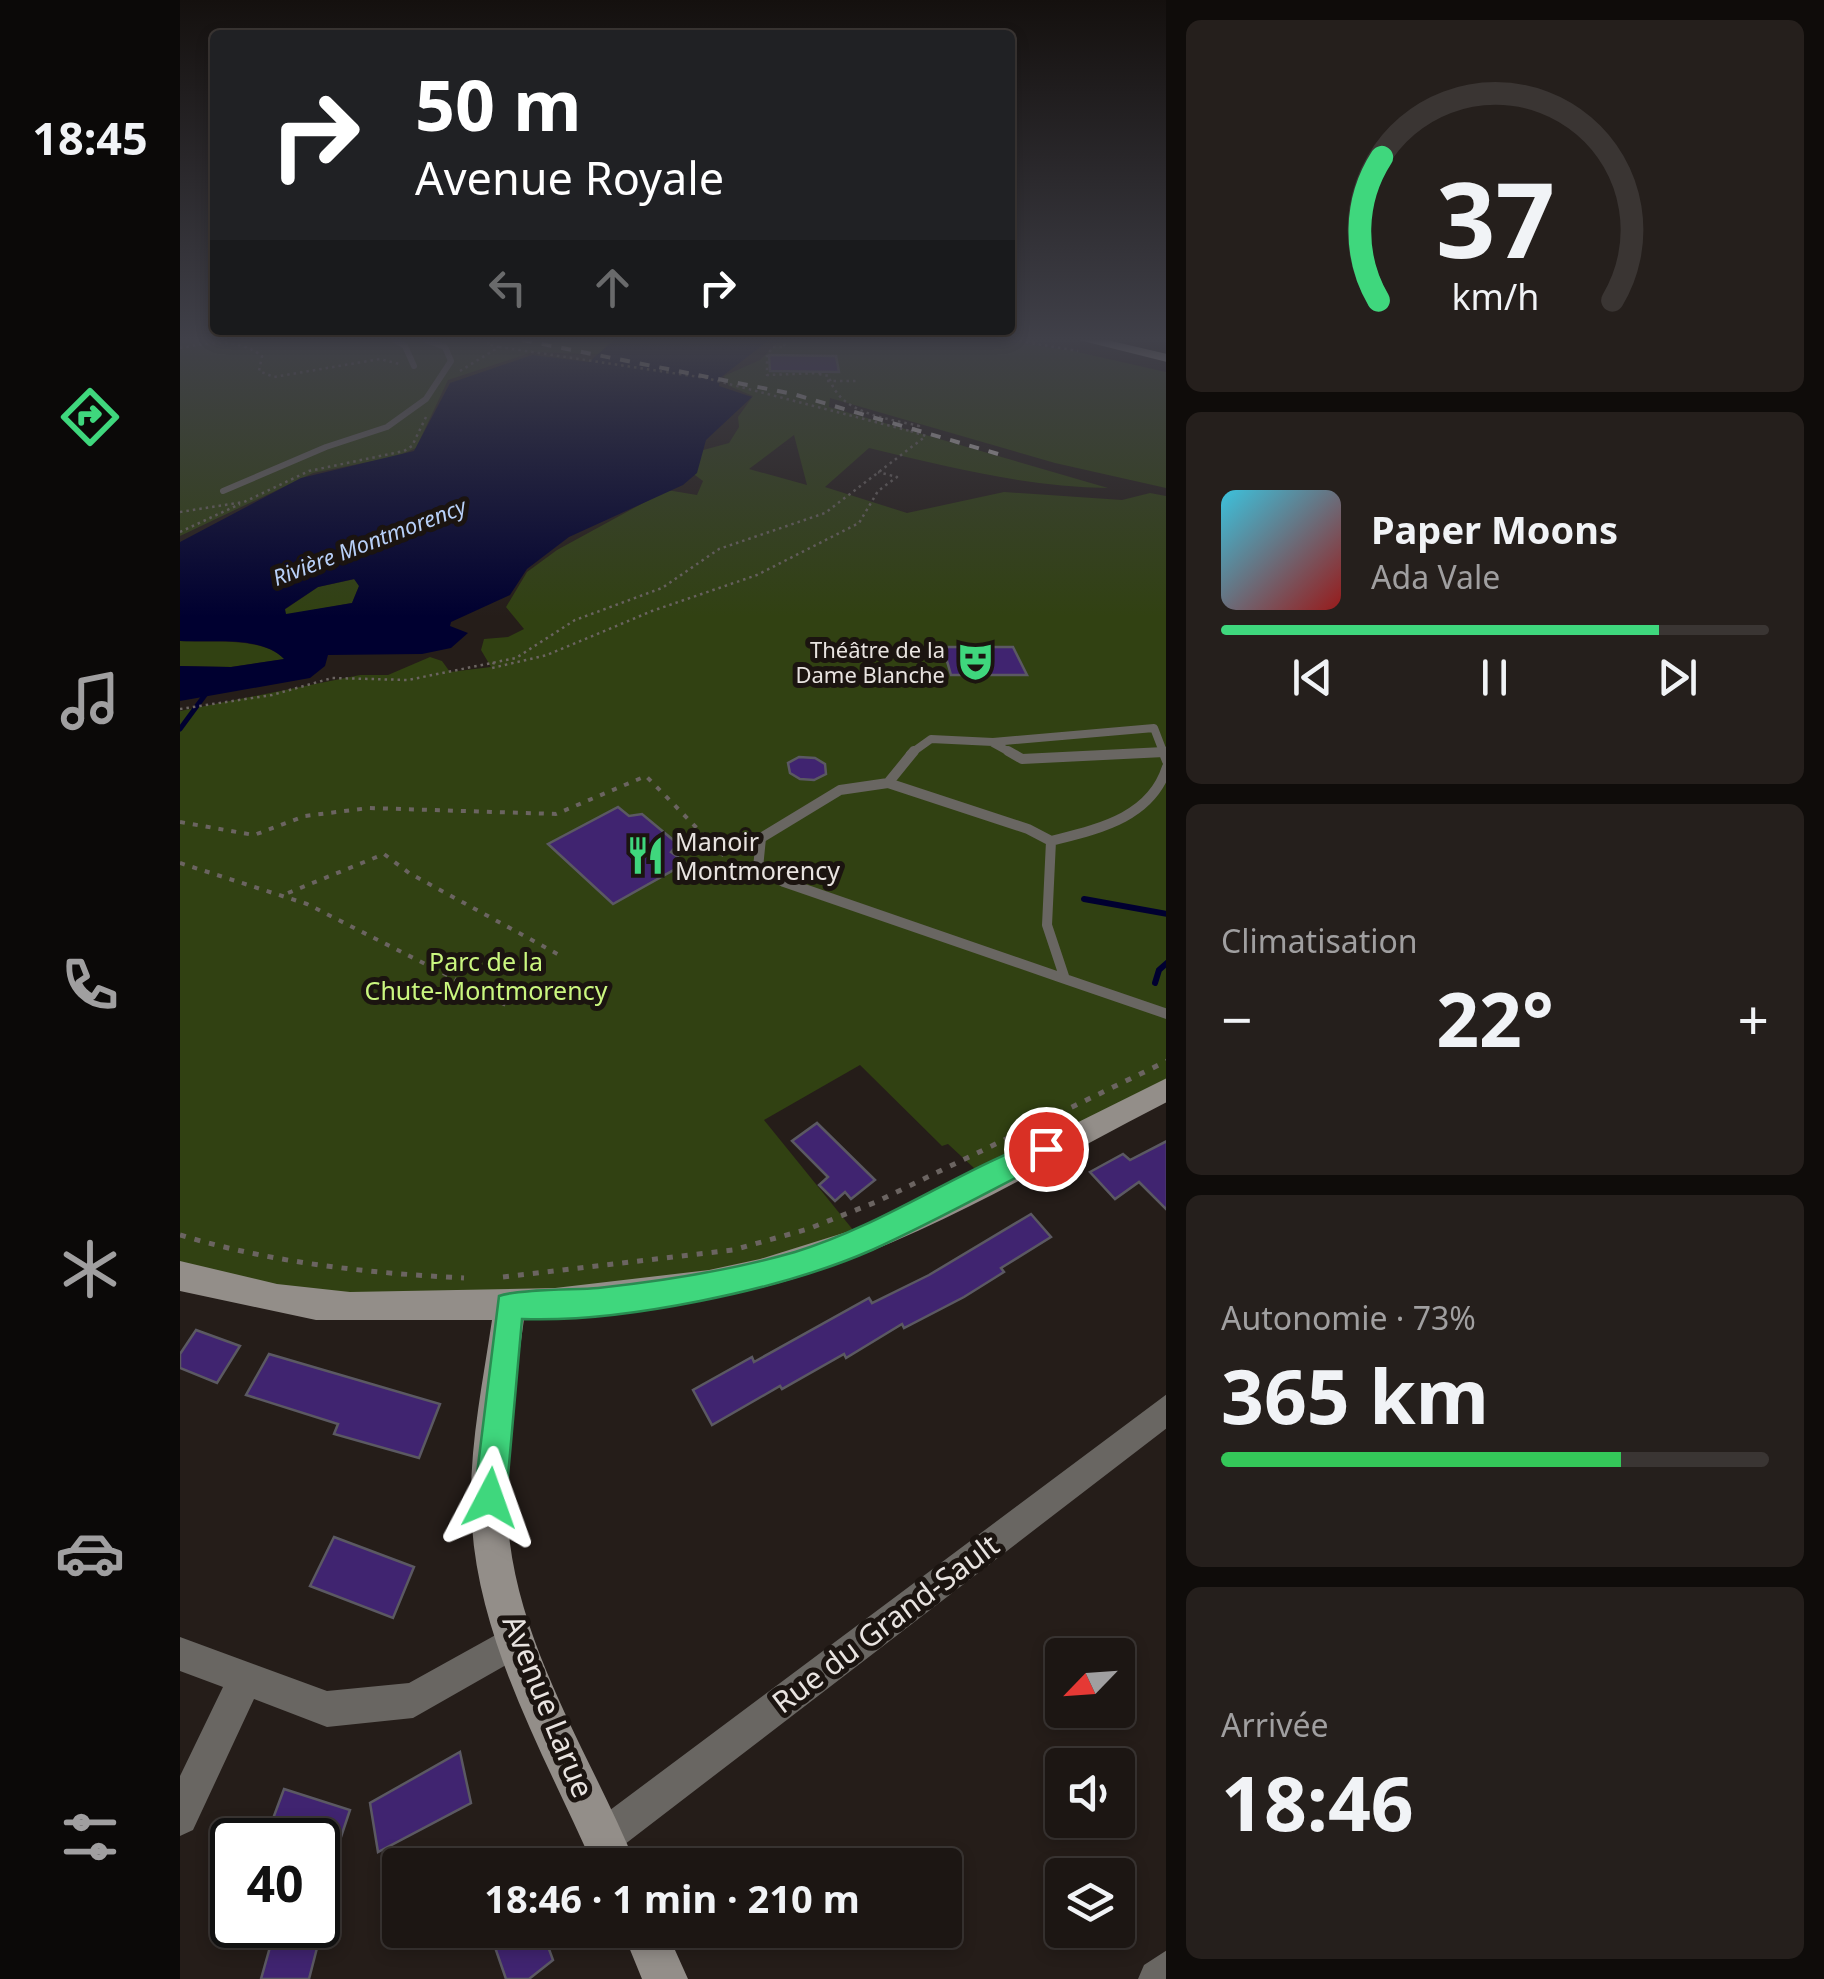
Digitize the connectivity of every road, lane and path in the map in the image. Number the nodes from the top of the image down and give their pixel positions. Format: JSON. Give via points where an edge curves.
{"nodes":[{"id":1,"x":371,"y":432,"type":"edge"},
{"id":2,"x":418,"y":432,"type":"edge"},
{"id":3,"x":914,"y":432,"type":"edge"},
{"id":4,"x":878,"y":472,"type":"junction"},
{"id":5,"x":223,"y":491,"type":"dead end"},
{"id":6,"x":244,"y":502,"type":"junction"},
{"id":7,"x":180,"y":512,"type":"edge"},
{"id":8,"x":180,"y":532,"type":"edge"},
{"id":9,"x":494,"y":662,"type":"junction"},
{"id":10,"x":332,"y":678,"type":"joint"},
{"id":11,"x":180,"y":709,"type":"edge"},
{"id":12,"x":993,"y":742,"type":"junction"},
{"id":13,"x":1166,"y":760,"type":"edge"},
{"id":14,"x":888,"y":783,"type":"junction"},
{"id":15,"x":180,"y":822,"type":"edge"},
{"id":16,"x":1051,"y":841,"type":"junction"},
{"id":17,"x":180,"y":862,"type":"edge"},
{"id":18,"x":758,"y":868,"type":"junction"},
{"id":19,"x":288,"y":893,"type":"junction"},
{"id":20,"x":564,"y":957,"type":"dead end"},
{"id":21,"x":1066,"y":979,"type":"junction"},
{"id":22,"x":506,"y":1005,"type":"dead end"},
{"id":23,"x":1166,"y":1014,"type":"edge"},
{"id":24,"x":1166,"y":1062,"type":"edge"},
{"id":25,"x":1166,"y":1089,"type":"edge"},
{"id":26,"x":180,"y":1235,"type":"edge"},
{"id":27,"x":180,"y":1276,"type":"edge"},
{"id":28,"x":465,"y":1278,"type":"dead end"},
{"id":29,"x":505,"y":1291,"type":"junction"},
{"id":30,"x":1166,"y":1409,"type":"edge"},
{"id":31,"x":517,"y":1640,"type":"junction"},
{"id":32,"x":180,"y":1654,"type":"edge"},
{"id":33,"x":245,"y":1679,"type":"junction"},
{"id":34,"x":180,"y":1816,"type":"edge"},
{"id":35,"x":608,"y":1848,"type":"edge"},
{"id":36,"x":613,"y":1848,"type":"edge"},
{"id":37,"x":652,"y":1948,"type":"edge"},
{"id":38,"x":1166,"y":1970,"type":"edge"},
{"id":39,"x":665,"y":1979,"type":"edge"},
{"id":40,"x":1158,"y":1979,"type":"edge"}],
"edges":[{"from":1,"to":5,"type":"lane"},
{"from":2,"to":6,"type":"path","via":[[404,450],[309,471]]},
{"from":3,"to":4,"type":"path","via":[[926,436]]},
{"from":4,"to":9,"type":"path","via":[[825,513],[719,549],[662,588],[575,620],[531,651]]},
{"from":4,"to":9,"type":"path","via":[[897,477],[878,491],[859,523],[808,550],[547,656],[492,668]]},
{"from":6,"to":7,"type":"path"},
{"from":6,"to":8,"type":"path"},
{"from":9,"to":10,"type":"path","via":[[408,680]]},
{"from":10,"to":11,"type":"path","via":[[272,696]]},
{"from":12,"to":13,"type":"lane","via":[[1022,759]]},
{"from":12,"to":13,"type":"lane","via":[[1154,728]]},
{"from":12,"to":14,"type":"lane","via":[[932,740],[909,755]]},
{"from":13,"to":16,"type":"lane","via":[[1164,782],[1137,810]]},
{"from":14,"to":16,"type":"lane"},
{"from":14,"to":18,"type":"lane","via":[[840,790],[761,838]]},
{"from":15,"to":18,"type":"path","via":[[254,835],[305,816],[369,808],[556,814],[646,776],[732,864]]},
{"from":16,"to":21,"type":"lane","via":[[1047,925]]},
{"from":17,"to":19,"type":"path"},
{"from":18,"to":21,"type":"lane"},
{"from":19,"to":20,"type":"path","via":[[384,854]]},
{"from":19,"to":22,"type":"path"},
{"from":21,"to":23,"type":"lane"},
{"from":24,"to":29,"type":"path","via":[[808,1229],[732,1250]]},
{"from":25,"to":29,"type":"main road","via":[[862,1241],[792,1266],[644,1297],[544,1306]]},
{"from":26,"to":28,"type":"path","via":[[302,1264]]},
{"from":27,"to":29,"type":"main road","via":[[255,1296],[335,1306]]},
{"from":29,"to":31,"type":"main road","name":"Avenue Larue","via":[[490,1498],[494,1556]]},
{"from":30,"to":36,"type":"street","name":"Rue du Grand-Sault"},
{"from":31,"to":33,"type":"street","via":[[413,1700],[328,1710]]},
{"from":31,"to":35,"type":"main road","name":"Avenue Larue"},
{"from":32,"to":33,"type":"street"},
{"from":33,"to":34,"type":"street"},
{"from":37,"to":39,"type":"main road"},
{"from":38,"to":40,"type":"street"}]}
